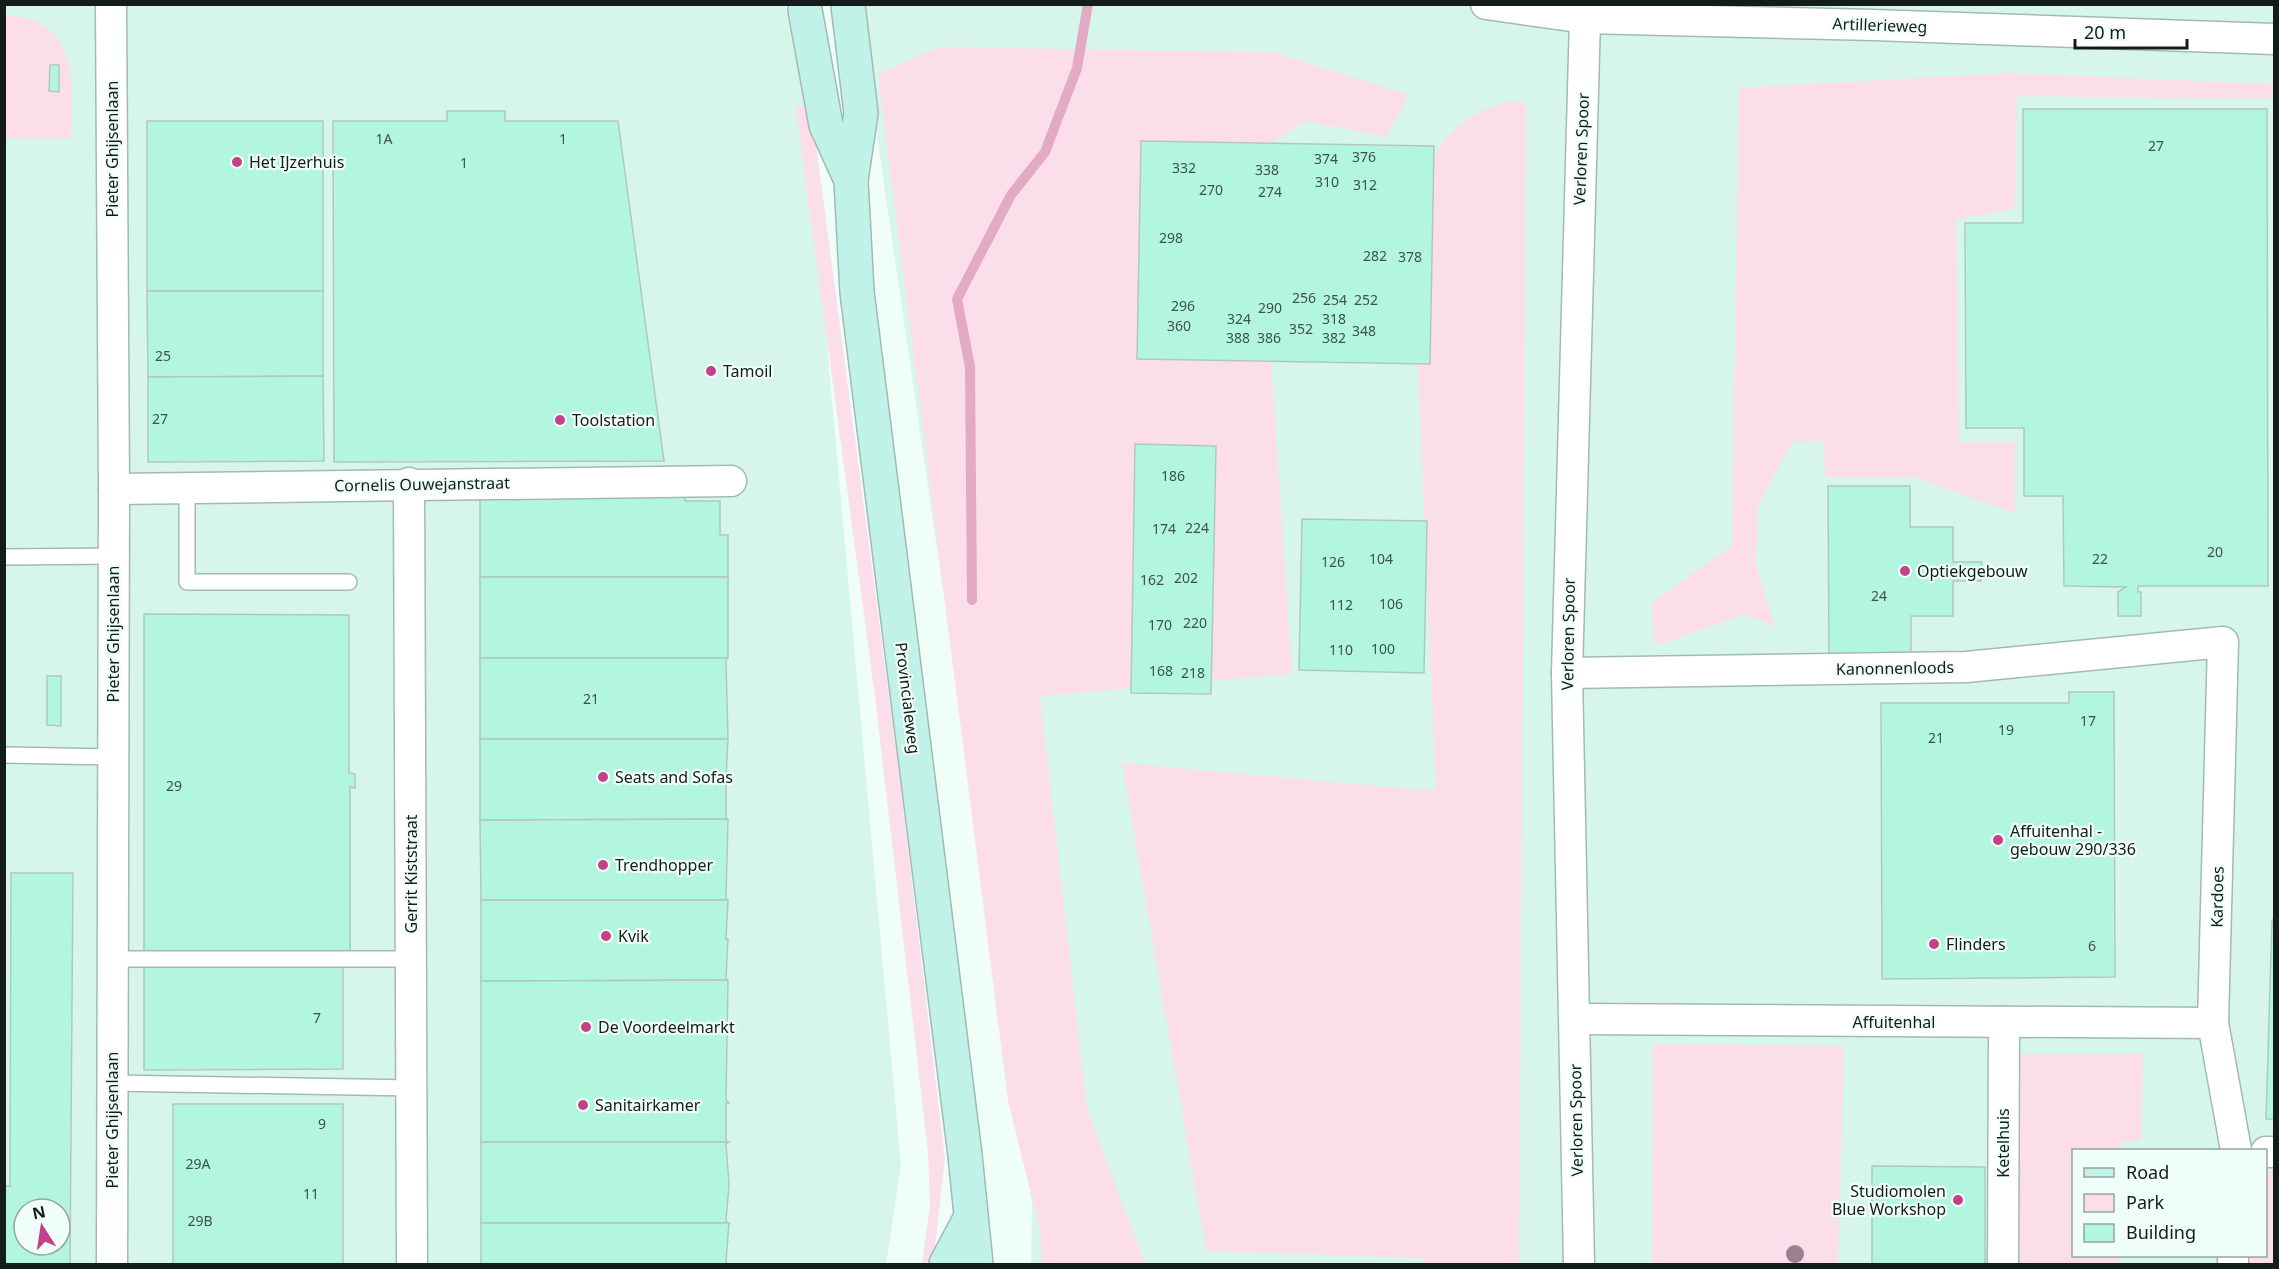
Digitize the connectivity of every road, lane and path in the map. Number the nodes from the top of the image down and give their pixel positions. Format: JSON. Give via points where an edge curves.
{"nodes":[{"id":1,"x":111,"y":4,"type":"edge"},
{"id":2,"x":1486,"y":4,"type":"edge"},
{"id":3,"x":849,"y":5,"type":"edge"},
{"id":4,"x":795,"y":7,"type":"edge"},
{"id":5,"x":1584,"y":11,"type":"edge"},
{"id":6,"x":1872,"y":15,"type":"edge"},
{"id":7,"x":2274,"y":39,"type":"edge"},
{"id":8,"x":851,"y":180,"type":"junction"},
{"id":9,"x":731,"y":481,"type":"dead end"},
{"id":10,"x":409,"y":483,"type":"junction"},
{"id":11,"x":187,"y":487,"type":"junction"},
{"id":12,"x":114,"y":489,"type":"junction"},
{"id":13,"x":114,"y":556,"type":"junction"},
{"id":14,"x":4,"y":557,"type":"edge"},
{"id":15,"x":349,"y":582,"type":"dead end"},
{"id":16,"x":2223,"y":642,"type":"joint"},
{"id":17,"x":1567,"y":673,"type":"junction"},
{"id":18,"x":4,"y":755,"type":"edge"},
{"id":19,"x":113,"y":757,"type":"junction"},
{"id":20,"x":113,"y":959,"type":"junction"},
{"id":21,"x":412,"y":959,"type":"junction"},
{"id":22,"x":1575,"y":1019,"type":"junction"},
{"id":23,"x":2004,"y":1022,"type":"junction"},
{"id":24,"x":2213,"y":1023,"type":"junction"},
{"id":25,"x":113,"y":1083,"type":"junction"},
{"id":26,"x":413,"y":1088,"type":"junction"},
{"id":27,"x":2236,"y":1149,"type":"edge"},
{"id":28,"x":971,"y":1217,"type":"junction"},
{"id":29,"x":112,"y":1264,"type":"edge"},
{"id":30,"x":412,"y":1264,"type":"edge"},
{"id":31,"x":946,"y":1264,"type":"edge"},
{"id":32,"x":976,"y":1264,"type":"edge"},
{"id":33,"x":1579,"y":1264,"type":"edge"},
{"id":34,"x":2003,"y":1264,"type":"edge"}],
"edges":[{"from":1,"to":12,"type":"street","name":"Pieter Ghijsenlaan"},
{"from":2,"to":5,"type":"street","name":"Artillerieweg"},
{"from":3,"to":4,"type":"main road","via":[[827,10]]},
{"from":3,"to":8,"type":"main road","name":"Provincialeweg","via":[[861,113]]},
{"from":4,"to":8,"type":"main road","name":"Provincialeweg","via":[[826,125]]},
{"from":5,"to":6,"type":"street","name":"Artillerieweg"},
{"from":5,"to":17,"type":"street","name":"Verloren Spoor"},
{"from":6,"to":7,"type":"street","name":"Artillerieweg"},
{"from":8,"to":28,"type":"main road","name":"Provincialeweg","via":[[857,292]]},
{"from":9,"to":10,"type":"street","name":"Cornelis Ouwejanstraat"},
{"from":10,"to":11,"type":"street","name":"Cornelis Ouwejanstraat"},
{"from":10,"to":21,"type":"street","name":"Gerrit Kiststraat"},
{"from":11,"to":12,"type":"street","name":"Cornelis Ouwejanstraat"},
{"from":11,"to":15,"type":"lane","via":[[187,582]]},
{"from":12,"to":13,"type":"street","name":"Pieter Ghijsenlaan"},
{"from":13,"to":14,"type":"lane"},
{"from":13,"to":19,"type":"street","name":"Pieter Ghijsenlaan"},
{"from":16,"to":17,"type":"street","name":"Kanonnenloods","via":[[1966,667]]},
{"from":16,"to":24,"type":"street","name":"Kardoes"},
{"from":17,"to":22,"type":"street","name":"Verloren Spoor"},
{"from":18,"to":19,"type":"lane"},
{"from":19,"to":20,"type":"street","name":"Pieter Ghijsenlaan"},
{"from":20,"to":21,"type":"lane"},
{"from":20,"to":25,"type":"street","name":"Pieter Ghijsenlaan"},
{"from":21,"to":26,"type":"street","name":"Gerrit Kiststraat"},
{"from":22,"to":23,"type":"street","name":"Affuitenhal"},
{"from":22,"to":33,"type":"street","name":"Verloren Spoor"},
{"from":23,"to":24,"type":"street","name":"Affuitenhal"},
{"from":23,"to":34,"type":"street","name":"Ketelhuis"},
{"from":24,"to":27,"type":"street","name":"Kardoes"},
{"from":25,"to":26,"type":"lane"},
{"from":25,"to":29,"type":"street","name":"Pieter Ghijsenlaan"},
{"from":26,"to":30,"type":"street","name":"Gerrit Kiststraat"},
{"from":28,"to":31,"type":"main road"},
{"from":28,"to":32,"type":"main road","name":"Provincialeweg"}]}
